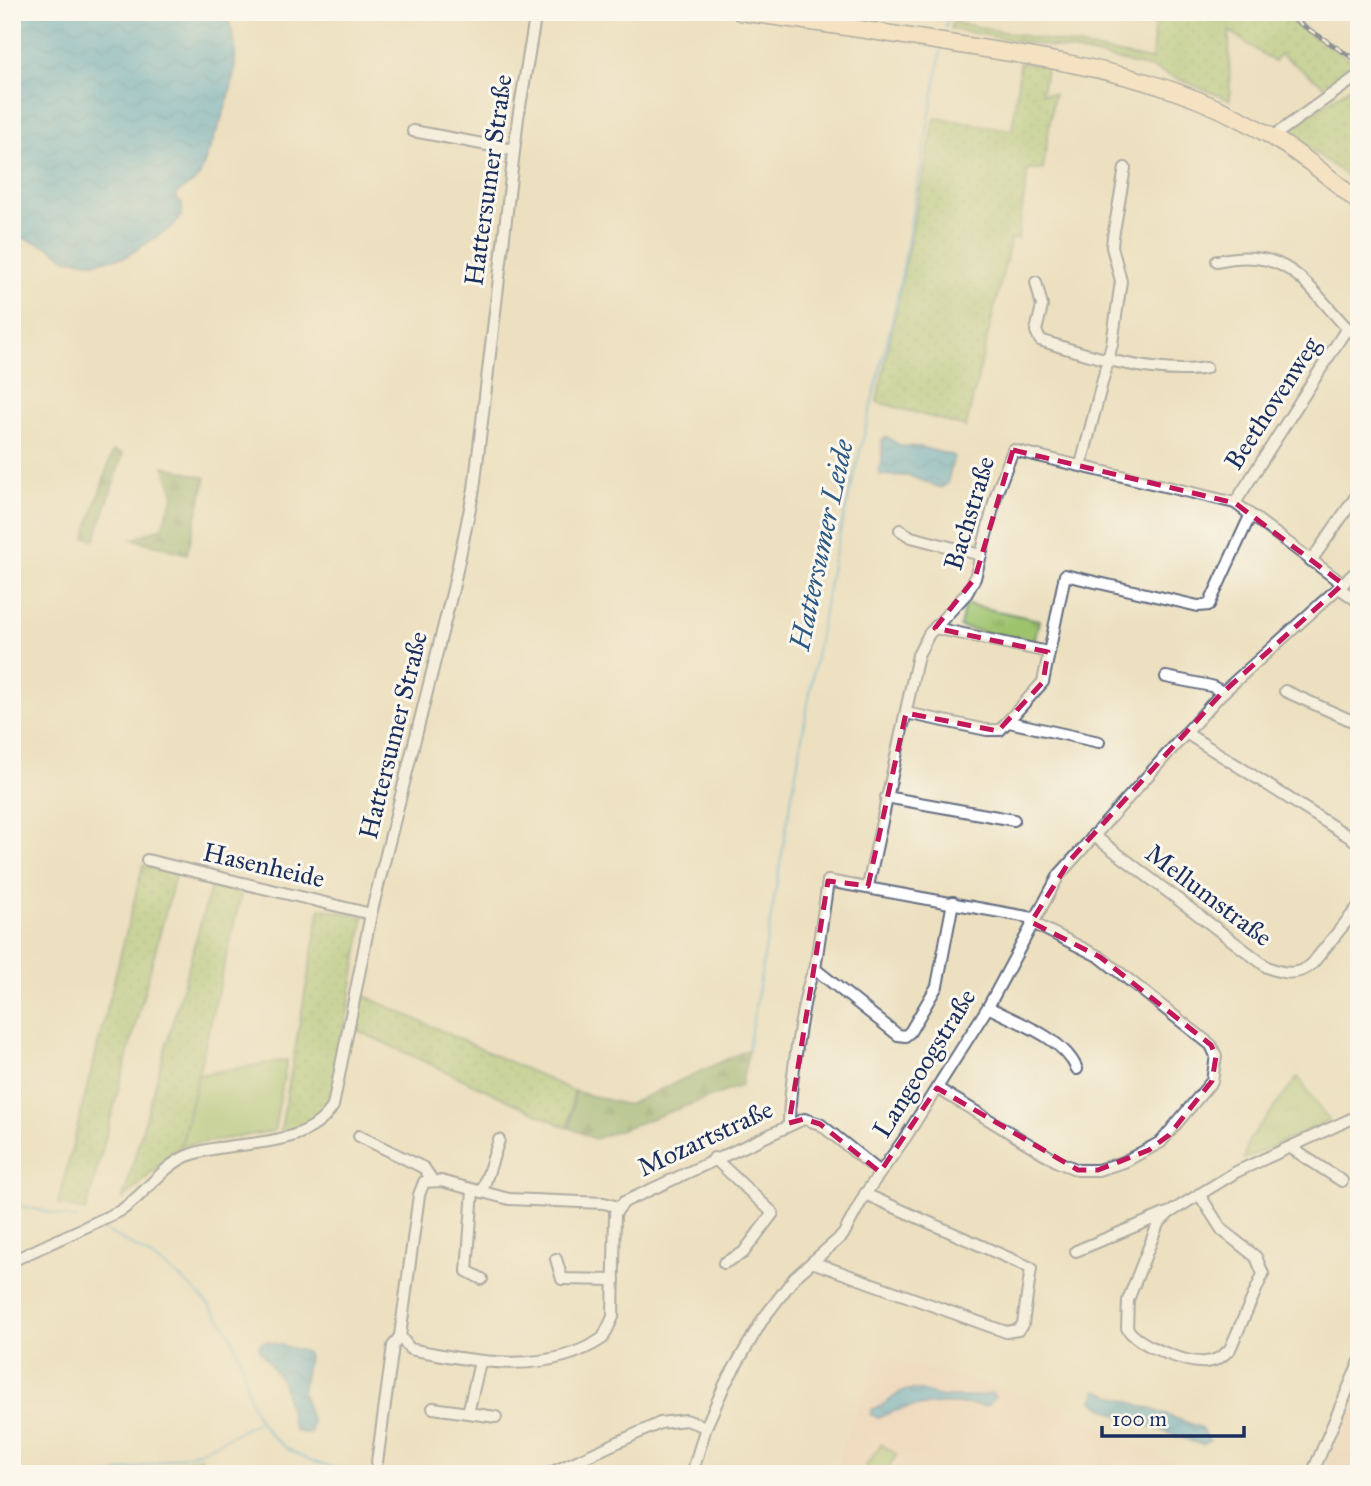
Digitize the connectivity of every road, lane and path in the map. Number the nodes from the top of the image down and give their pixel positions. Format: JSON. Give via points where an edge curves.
{"nodes":[{"id":1,"x":536,"y":12,"type":"edge"},
{"id":2,"x":740,"y":12,"type":"edge"},
{"id":3,"x":1359,"y":75,"type":"edge"},
{"id":4,"x":413,"y":131,"type":"dead end"},
{"id":5,"x":1272,"y":137,"type":"junction"},
{"id":6,"x":514,"y":150,"type":"junction"},
{"id":7,"x":1125,"y":168,"type":"dead end"},
{"id":8,"x":1359,"y":203,"type":"edge"},
{"id":9,"x":1217,"y":261,"type":"dead end"},
{"id":10,"x":1036,"y":282,"type":"dead end"},
{"id":11,"x":1347,"y":328,"type":"junction"},
{"id":12,"x":1359,"y":338,"type":"edge"},
{"id":13,"x":1109,"y":358,"type":"junction"},
{"id":14,"x":1206,"y":368,"type":"dead end"},
{"id":15,"x":1081,"y":465,"type":"junction"},
{"id":16,"x":1359,"y":492,"type":"edge"},
{"id":17,"x":1235,"y":503,"type":"junction"},
{"id":18,"x":1250,"y":516,"type":"junction"},
{"id":19,"x":900,"y":530,"type":"dead end"},
{"id":20,"x":981,"y":555,"type":"junction"},
{"id":21,"x":1311,"y":561,"type":"junction"},
{"id":22,"x":1359,"y":569,"type":"edge"},
{"id":23,"x":1341,"y":586,"type":"junction"},
{"id":24,"x":1359,"y":602,"type":"edge"},
{"id":25,"x":935,"y":628,"type":"junction"},
{"id":26,"x":1048,"y":652,"type":"junction"},
{"id":27,"x":1166,"y":677,"type":"dead end"},
{"id":28,"x":1285,"y":691,"type":"dead end"},
{"id":29,"x":1223,"y":692,"type":"junction"},
{"id":30,"x":906,"y":713,"type":"junction"},
{"id":31,"x":1009,"y":722,"type":"junction"},
{"id":32,"x":1359,"y":724,"type":"edge"},
{"id":33,"x":1186,"y":733,"type":"junction"},
{"id":34,"x":1099,"y":742,"type":"dead end"},
{"id":35,"x":886,"y":797,"type":"junction"},
{"id":36,"x":1014,"y":820,"type":"dead end"},
{"id":37,"x":1093,"y":835,"type":"junction"},
{"id":38,"x":1359,"y":844,"type":"edge"},
{"id":39,"x":146,"y":860,"type":"dead end"},
{"id":40,"x":868,"y":887,"type":"junction"},
{"id":41,"x":953,"y":902,"type":"junction"},
{"id":42,"x":1359,"y":906,"type":"edge"},
{"id":43,"x":372,"y":914,"type":"junction"},
{"id":44,"x":1032,"y":920,"type":"junction"},
{"id":45,"x":815,"y":969,"type":"junction"},
{"id":46,"x":988,"y":1007,"type":"junction"},
{"id":47,"x":1077,"y":1069,"type":"dead end"},
{"id":48,"x":937,"y":1088,"type":"junction"},
{"id":49,"x":1359,"y":1121,"type":"edge"},
{"id":50,"x":789,"y":1124,"type":"junction"},
{"id":51,"x":359,"y":1136,"type":"dead end"},
{"id":52,"x":499,"y":1140,"type":"dead end"},
{"id":53,"x":1291,"y":1148,"type":"junction"},
{"id":54,"x":715,"y":1158,"type":"junction"},
{"id":55,"x":880,"y":1172,"type":"junction"},
{"id":56,"x":432,"y":1180,"type":"junction"},
{"id":57,"x":1342,"y":1181,"type":"dead end"},
{"id":58,"x":478,"y":1191,"type":"junction"},
{"id":59,"x":865,"y":1194,"type":"junction"},
{"id":60,"x":1199,"y":1194,"type":"junction"},
{"id":61,"x":618,"y":1207,"type":"junction"},
{"id":62,"x":1169,"y":1213,"type":"junction"},
{"id":63,"x":1076,"y":1251,"type":"dead end"},
{"id":64,"x":556,"y":1259,"type":"dead end"},
{"id":65,"x":12,"y":1261,"type":"edge"},
{"id":66,"x":812,"y":1262,"type":"junction"},
{"id":67,"x":724,"y":1263,"type":"dead end"},
{"id":68,"x":482,"y":1279,"type":"dead end"},
{"id":69,"x":614,"y":1280,"type":"junction"},
{"id":70,"x":400,"y":1336,"type":"junction"},
{"id":71,"x":480,"y":1362,"type":"junction"},
{"id":72,"x":1359,"y":1363,"type":"edge"},
{"id":73,"x":433,"y":1408,"type":"dead end"},
{"id":74,"x":468,"y":1413,"type":"junction"},
{"id":75,"x":496,"y":1417,"type":"dead end"},
{"id":76,"x":706,"y":1427,"type":"junction"},
{"id":77,"x":377,"y":1462,"type":"dead end"},
{"id":78,"x":548,"y":1474,"type":"edge"},
{"id":79,"x":692,"y":1474,"type":"edge"},
{"id":80,"x":1312,"y":1474,"type":"edge"}],
"edges":[{"from":1,"to":6,"type":"street","name":"Hattersumer Straße"},
{"from":2,"to":5,"type":"main road","via":[[1107,69],[1188,95]]},
{"from":3,"to":5,"type":"street"},
{"from":4,"to":6,"type":"street"},
{"from":5,"to":8,"type":"main road"},
{"from":6,"to":43,"type":"street","name":"Hattersumer Straße","via":[[474,489]]},
{"from":7,"to":13,"type":"street","via":[[1112,247],[1121,281]]},
{"from":9,"to":11,"type":"street","name":"Beethovenweg","via":[[1241,255],[1287,265]]},
{"from":10,"to":13,"type":"street","via":[[1042,306],[1036,331],[1040,340]]},
{"from":11,"to":12,"type":"street","name":"Beethovenweg"},
{"from":11,"to":17,"type":"street","name":"Beethovenweg"},
{"from":13,"to":14,"type":"street","via":[[1183,372]]},
{"from":13,"to":15,"type":"street"},
{"from":15,"to":17,"type":"street","name":"Bachstraße"},
{"from":15,"to":20,"type":"street","name":"Bachstraße","via":[[1013,450]]},
{"from":16,"to":21,"type":"street"},
{"from":17,"to":18,"type":"street","name":"Bachstraße"},
{"from":18,"to":21,"type":"street","name":"Bachstraße"},
{"from":18,"to":26,"type":"street","via":[[1209,605],[1065,575]]},
{"from":19,"to":20,"type":"street"},
{"from":20,"to":25,"type":"street","name":"Bachstraße","via":[[967,593]]},
{"from":21,"to":23,"type":"street","name":"Bachstraße"},
{"from":22,"to":23,"type":"street","name":"Langeoogstraße"},
{"from":23,"to":24,"type":"street","name":"Bachstraße"},
{"from":23,"to":29,"type":"street","name":"Langeoogstraße"},
{"from":25,"to":26,"type":"street"},
{"from":25,"to":30,"type":"street","name":"Bachstraße","via":[[918,655]]},
{"from":26,"to":31,"type":"street","via":[[1042,682]]},
{"from":27,"to":29,"type":"street"},
{"from":28,"to":32,"type":"street"},
{"from":29,"to":33,"type":"street","name":"Langeoogstraße"},
{"from":30,"to":31,"type":"street","via":[[995,731]]},
{"from":30,"to":35,"type":"street","name":"Bachstraße"},
{"from":31,"to":34,"type":"street"},
{"from":33,"to":37,"type":"street","name":"Langeoogstraße"},
{"from":33,"to":38,"type":"street"},
{"from":35,"to":36,"type":"street"},
{"from":35,"to":40,"type":"street","name":"Bachstraße"},
{"from":37,"to":42,"type":"street","name":"Mellumstraße","via":[[1281,973],[1304,970],[1312,964]]},
{"from":37,"to":44,"type":"street","name":"Langeoogstraße","via":[[1059,875]]},
{"from":39,"to":43,"type":"street","name":"Hasenheide"},
{"from":40,"to":41,"type":"street"},
{"from":40,"to":45,"type":"street","via":[[828,881]]},
{"from":41,"to":44,"type":"street"},
{"from":41,"to":45,"type":"street","via":[[937,986],[905,1036]]},
{"from":43,"to":65,"type":"street","name":"Hattersumer Straße","via":[[336,1095],[327,1116],[280,1140],[185,1157],[120,1211]]},
{"from":44,"to":46,"type":"street","name":"Langeoogstraße"},
{"from":44,"to":48,"type":"street","via":[[1100,957],[1211,1045],[1217,1069],[1212,1081],[1161,1142],[1098,1170],[1078,1170],[1058,1162]]},
{"from":45,"to":50,"type":"street","via":[[805,1003]]},
{"from":46,"to":47,"type":"street","via":[[1051,1040],[1071,1055]]},
{"from":46,"to":48,"type":"street","name":"Langeoogstraße"},
{"from":48,"to":55,"type":"street","name":"Langeoogstraße"},
{"from":49,"to":53,"type":"street","via":[[1351,1119]]},
{"from":50,"to":54,"type":"street","name":"Mozartstraße"},
{"from":50,"to":55,"type":"street","name":"Mozartstraße","via":[[804,1119],[820,1124]]},
{"from":51,"to":56,"type":"street","via":[[425,1168]]},
{"from":52,"to":58,"type":"street"},
{"from":53,"to":57,"type":"street"},
{"from":53,"to":60,"type":"street"},
{"from":54,"to":61,"type":"street","name":"Mozartstraße"},
{"from":54,"to":67,"type":"street","via":[[774,1213],[743,1253]]},
{"from":55,"to":59,"type":"street","name":"Langeoogstraße"},
{"from":56,"to":58,"type":"street","name":"Mozartstraße"},
{"from":56,"to":70,"type":"street","via":[[424,1182],[419,1195]]},
{"from":58,"to":61,"type":"street","name":"Mozartstraße","via":[[509,1199]]},
{"from":58,"to":68,"type":"street","via":[[467,1271]]},
{"from":59,"to":66,"type":"street","name":"Langeoogstraße","via":[[843,1235]]},
{"from":59,"to":66,"type":"street","via":[[1031,1268],[1023,1324],[1006,1332]]},
{"from":60,"to":62,"type":"street"},
{"from":60,"to":62,"type":"street","via":[[1222,1230],[1256,1257],[1263,1275],[1230,1349],[1214,1360],[1191,1360],[1140,1342],[1127,1328],[1128,1300],[1158,1224]]},
{"from":61,"to":69,"type":"street","name":"Mozartstraße"},
{"from":62,"to":63,"type":"street"},
{"from":64,"to":69,"type":"street","via":[[562,1279]]},
{"from":66,"to":76,"type":"street","name":"Langeoogstraße","via":[[763,1319]]},
{"from":69,"to":71,"type":"street","name":"Mozartstraße","via":[[613,1317],[609,1330],[595,1344],[555,1357]]},
{"from":70,"to":71,"type":"street","name":"Mozartstraße","via":[[410,1349]]},
{"from":70,"to":77,"type":"street","via":[[393,1346]]},
{"from":71,"to":74,"type":"street"},
{"from":72,"to":80,"type":"street"},
{"from":73,"to":74,"type":"street"},
{"from":74,"to":75,"type":"street"},
{"from":76,"to":78,"type":"street","via":[[686,1420],[660,1423]]},
{"from":76,"to":79,"type":"street","name":"Langeoogstraße"}]}
